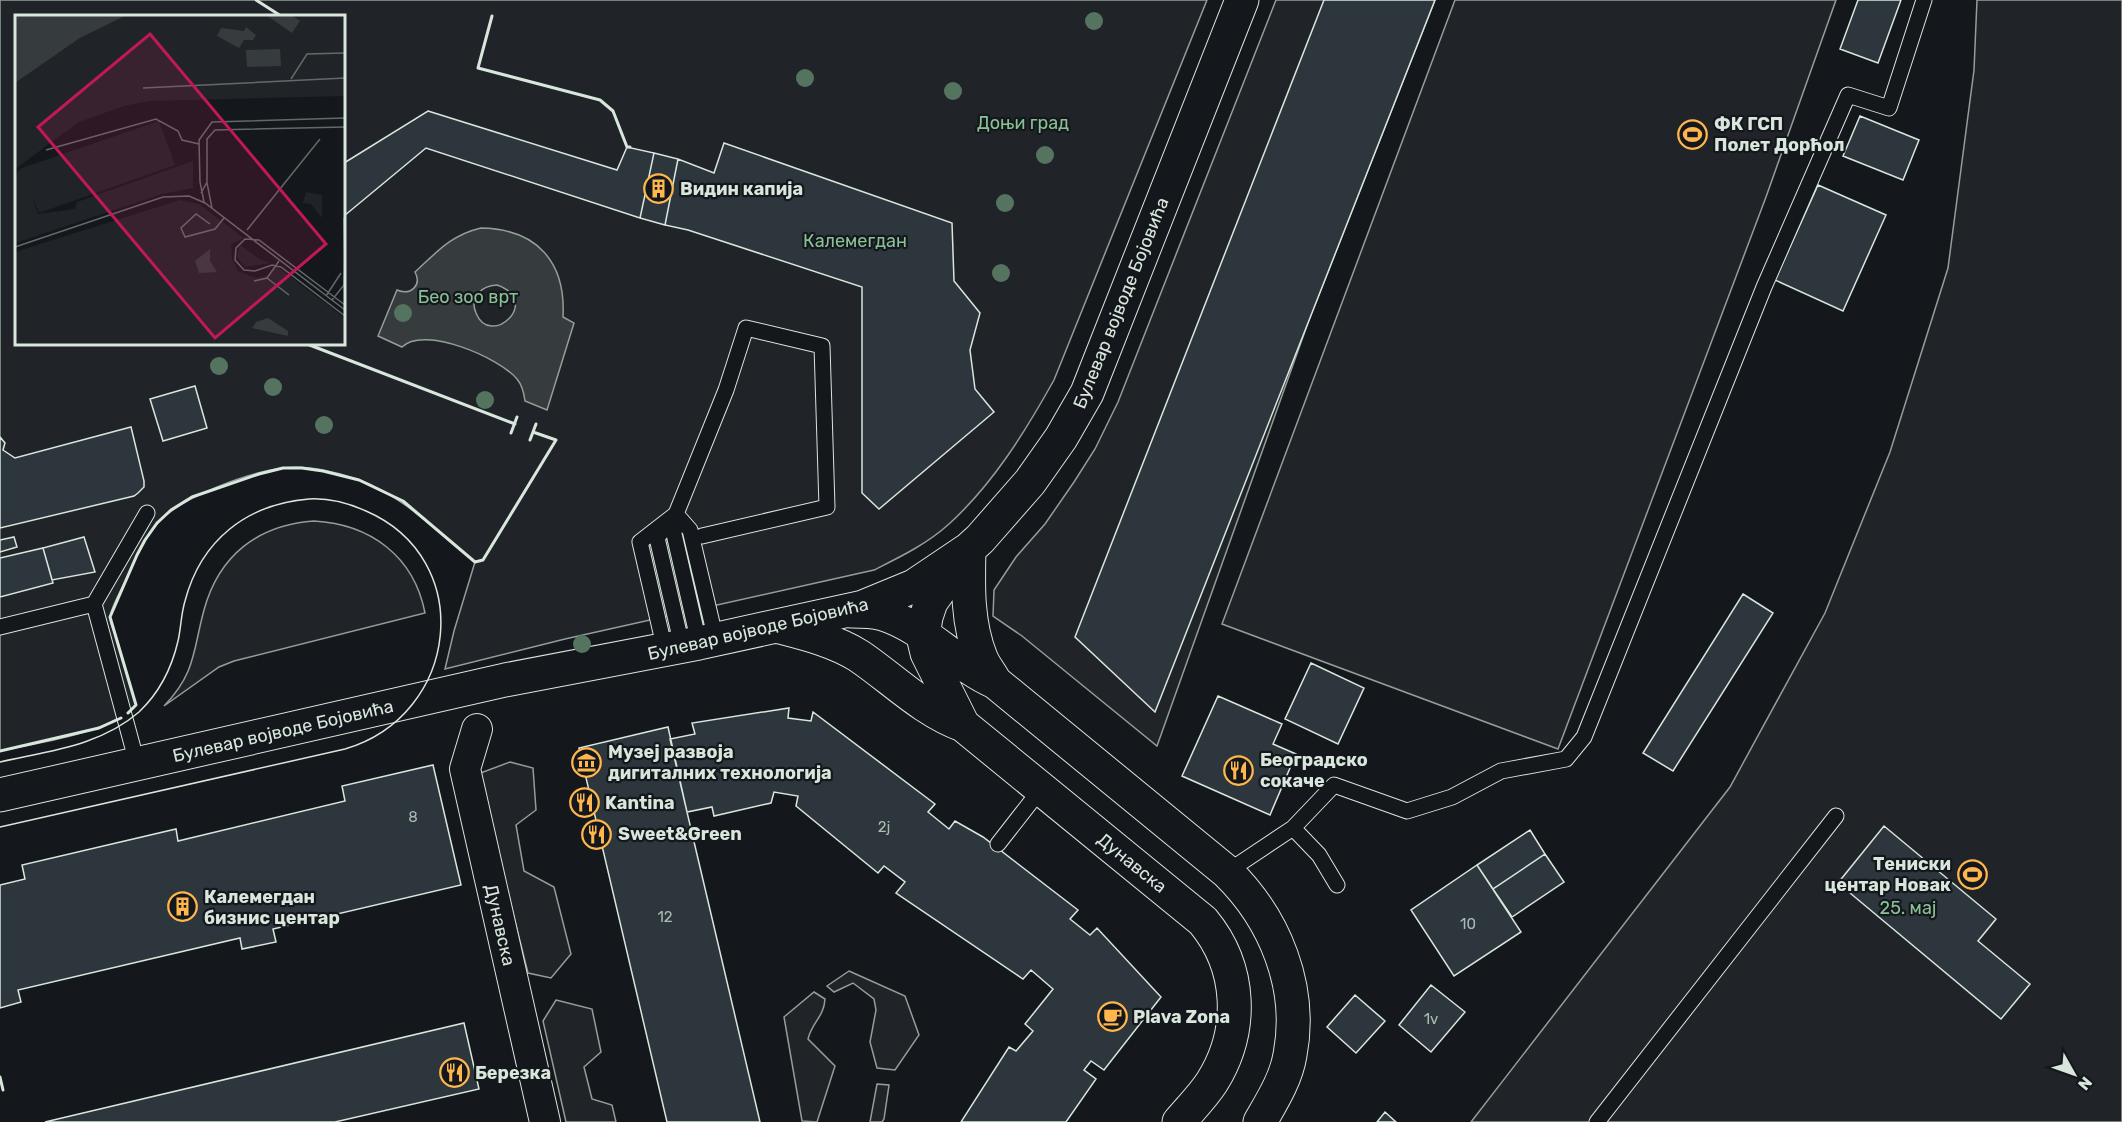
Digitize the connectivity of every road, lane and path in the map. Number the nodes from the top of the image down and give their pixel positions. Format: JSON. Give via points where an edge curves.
{"nodes":[{"id":1,"x":1242,"y":0,"type":"edge"},
{"id":2,"x":1924,"y":0,"type":"edge"},
{"id":3,"x":147,"y":513,"type":"dead end"},
{"id":4,"x":676,"y":514,"type":"junction"},
{"id":5,"x":702,"y":536,"type":"dead end"},
{"id":6,"x":969,"y":549,"type":"junction"},
{"id":7,"x":94,"y":603,"type":"junction"},
{"id":8,"x":849,"y":611,"type":"junction"},
{"id":9,"x":0,"y":627,"type":"edge"},
{"id":10,"x":779,"y":627,"type":"junction"},
{"id":11,"x":924,"y":636,"type":"junction"},
{"id":12,"x":691,"y":645,"type":"junction"},
{"id":13,"x":995,"y":682,"type":"junction"},
{"id":14,"x":963,"y":725,"type":"junction"},
{"id":15,"x":477,"y":729,"type":"dead end"},
{"id":16,"x":138,"y":764,"type":"junction"},
{"id":17,"x":1041,"y":789,"type":"junction"},
{"id":18,"x":0,"y":795,"type":"edge"},
{"id":19,"x":1836,"y":816,"type":"dead end"},
{"id":20,"x":1293,"y":828,"type":"junction"},
{"id":21,"x":998,"y":844,"type":"dead end"},
{"id":22,"x":1227,"y":872,"type":"junction"},
{"id":23,"x":1337,"y":885,"type":"dead end"},
{"id":24,"x":545,"y":1122,"type":"edge"},
{"id":25,"x":1179,"y":1122,"type":"edge"},
{"id":26,"x":1260,"y":1122,"type":"edge"},
{"id":27,"x":1597,"y":1122,"type":"edge"}],
"edges":[{"from":1,"to":6,"type":"main road","name":"Булевар војводе Бојовића","via":[[1087,393],[1030,482]]},
{"from":2,"to":20,"type":"lane","via":[[1889,108],[1848,95],[1764,287],[1584,737],[1566,759],[1501,771],[1452,797],[1407,811],[1334,785]]},
{"from":3,"to":7,"type":"lane"},
{"from":4,"to":5,"type":"lane","via":[[726,390],[746,328],[822,346],[827,507]]},
{"from":4,"to":12,"type":"lane","via":[[690,531]]},
{"from":4,"to":12,"type":"lane","via":[[657,538]]},
{"from":6,"to":8,"type":"main road","name":"Булевар војводе Бојовића","via":[[914,586]]},
{"from":6,"to":11,"type":"main road","name":"Дунавска","via":[[931,602]]},
{"from":6,"to":13,"type":"main road","via":[[974,635]]},
{"from":7,"to":9,"type":"lane"},
{"from":7,"to":16,"type":"lane"},
{"from":8,"to":10,"type":"main road","name":"Булевар војводе Бојовића"},
{"from":8,"to":11,"type":"main road","via":[[886,615]]},
{"from":10,"to":12,"type":"main road","name":"Булевар војводе Бојовића"},
{"from":10,"to":14,"type":"main road","via":[[844,648],[936,713]]},
{"from":11,"to":13,"type":"main road"},
{"from":11,"to":14,"type":"main road","name":"Дунавска","via":[[927,653]]},
{"from":12,"to":16,"type":"main road","name":"Булевар војводе Бојовића","via":[[505,680]]},
{"from":13,"to":22,"type":"main road"},
{"from":14,"to":17,"type":"main road","name":"Дунавска"},
{"from":15,"to":24,"type":"street","name":"Дунавска","via":[[465,769]]},
{"from":16,"to":18,"type":"main road","name":"Булевар војводе Бојовића"},
{"from":17,"to":21,"type":"lane"},
{"from":17,"to":25,"type":"main road","name":"Дунавска","via":[[1203,921],[1224,954],[1235,1005],[1233,1031],[1211,1083]]},
{"from":19,"to":27,"type":"lane"},
{"from":20,"to":22,"type":"lane"},
{"from":20,"to":23,"type":"lane","via":[[1319,855]]},
{"from":22,"to":26,"type":"main road","via":[[1270,927],[1289,979],[1293,1017],[1290,1055],[1280,1086]]}]}
